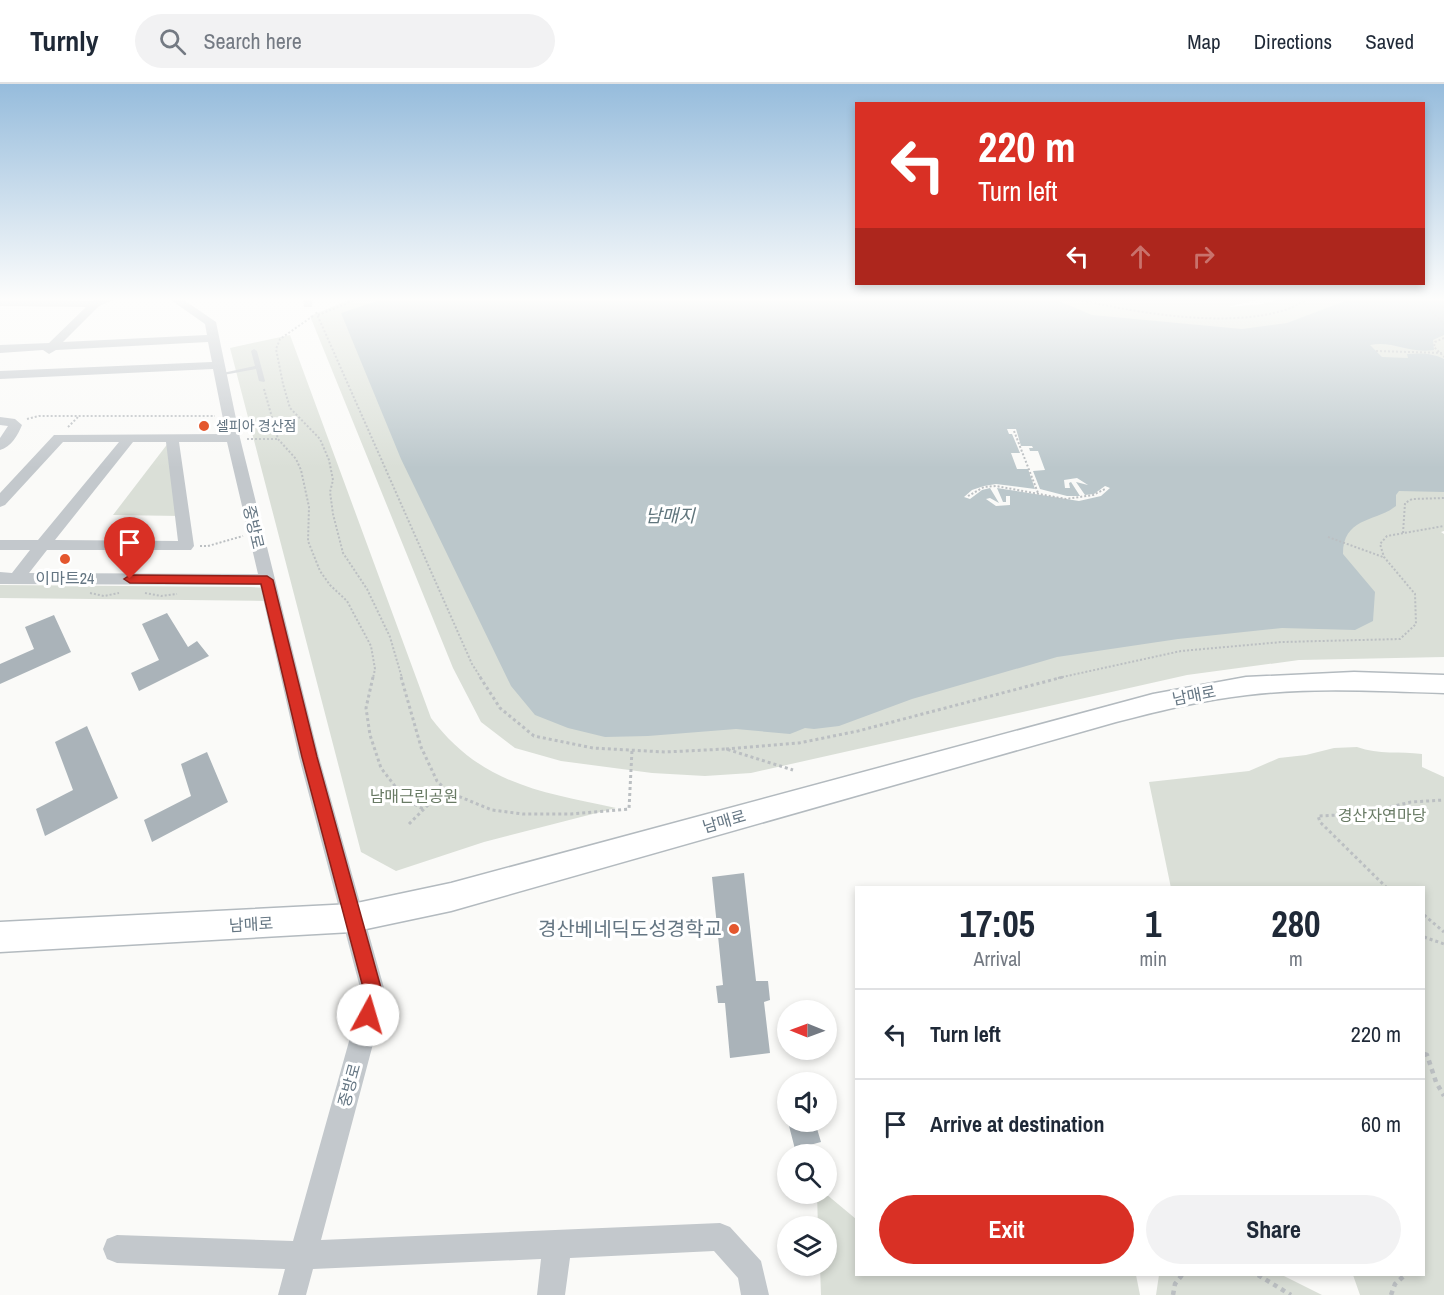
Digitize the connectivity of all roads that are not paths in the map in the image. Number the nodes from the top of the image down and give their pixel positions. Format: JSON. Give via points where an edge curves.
{"nodes":[{"id":1,"x":45,"y":355,"type":"edge"},
{"id":2,"x":215,"y":355,"type":"edge"},
{"id":3,"x":255,"y":355,"type":"edge"},
{"id":4,"x":258,"y":367,"type":"junction"},
{"id":5,"x":218,"y":370,"type":"junction"},
{"id":6,"x":27,"y":373,"type":"junction"},
{"id":7,"x":0,"y":375,"type":"edge"},
{"id":8,"x":262,"y":381,"type":"road end"},
{"id":9,"x":5,"y":422,"type":"edge"},
{"id":10,"x":129,"y":438,"type":"junction"},
{"id":11,"x":172,"y":438,"type":"junction"},
{"id":12,"x":233,"y":438,"type":"junction"},
{"id":13,"x":0,"y":446,"type":"edge"},
{"id":14,"x":0,"y":482,"type":"edge"},
{"id":15,"x":18,"y":482,"type":"junction"},
{"id":16,"x":0,"y":502,"type":"edge"},
{"id":17,"x":0,"y":545,"type":"edge"},
{"id":18,"x":42,"y":545,"type":"junction"},
{"id":19,"x":8,"y":578,"type":"edge"},
{"id":20,"x":267,"y":580,"type":"junction"},
{"id":21,"x":1444,"y":684,"type":"edge"},
{"id":22,"x":352,"y":918,"type":"junction"},
{"id":23,"x":0,"y":937,"type":"edge"},
{"id":24,"x":557,"y":1245,"type":"junction"},
{"id":25,"x":117,"y":1249,"type":"dead end"},
{"id":26,"x":303,"y":1255,"type":"junction"},
{"id":27,"x":292,"y":1295,"type":"edge"},
{"id":28,"x":551,"y":1295,"type":"edge"},
{"id":29,"x":754,"y":1295,"type":"edge"}],
"edges":[{"from":1,"to":6,"type":"street"},
{"from":2,"to":5,"type":"street","name":"중방로"},
{"from":3,"to":4,"type":"lane"},
{"from":4,"to":5,"type":"lane"},
{"from":4,"to":8,"type":"lane"},
{"from":5,"to":6,"type":"street"},
{"from":5,"to":12,"type":"street","name":"중방로"},
{"from":6,"to":7,"type":"street"},
{"from":9,"to":13,"type":"street","via":[[15,425],[15,429]]},
{"from":10,"to":11,"type":"street"},
{"from":10,"to":15,"type":"street","via":[[59,438]]},
{"from":10,"to":18,"type":"street"},
{"from":11,"to":12,"type":"street"},
{"from":11,"to":18,"type":"street","via":[[186,546]]},
{"from":12,"to":20,"type":"street","name":"중방로"},
{"from":14,"to":15,"type":"street"},
{"from":15,"to":16,"type":"street"},
{"from":17,"to":18,"type":"street"},
{"from":18,"to":19,"type":"street"},
{"from":19,"to":20,"type":"street"},
{"from":20,"to":22,"type":"street","name":"중방로"},
{"from":21,"to":22,"type":"street","name":"남매로","via":[[1275,683],[1171,699],[451,897]]},
{"from":22,"to":23,"type":"street","name":"남매로"},
{"from":22,"to":26,"type":"street","name":"중방로","via":[[374,995]]},
{"from":24,"to":26,"type":"street"},
{"from":24,"to":28,"type":"street"},
{"from":24,"to":29,"type":"street","via":[[720,1237],[751,1271]]},
{"from":25,"to":26,"type":"street"},
{"from":26,"to":27,"type":"street","name":"중방로"}]}
